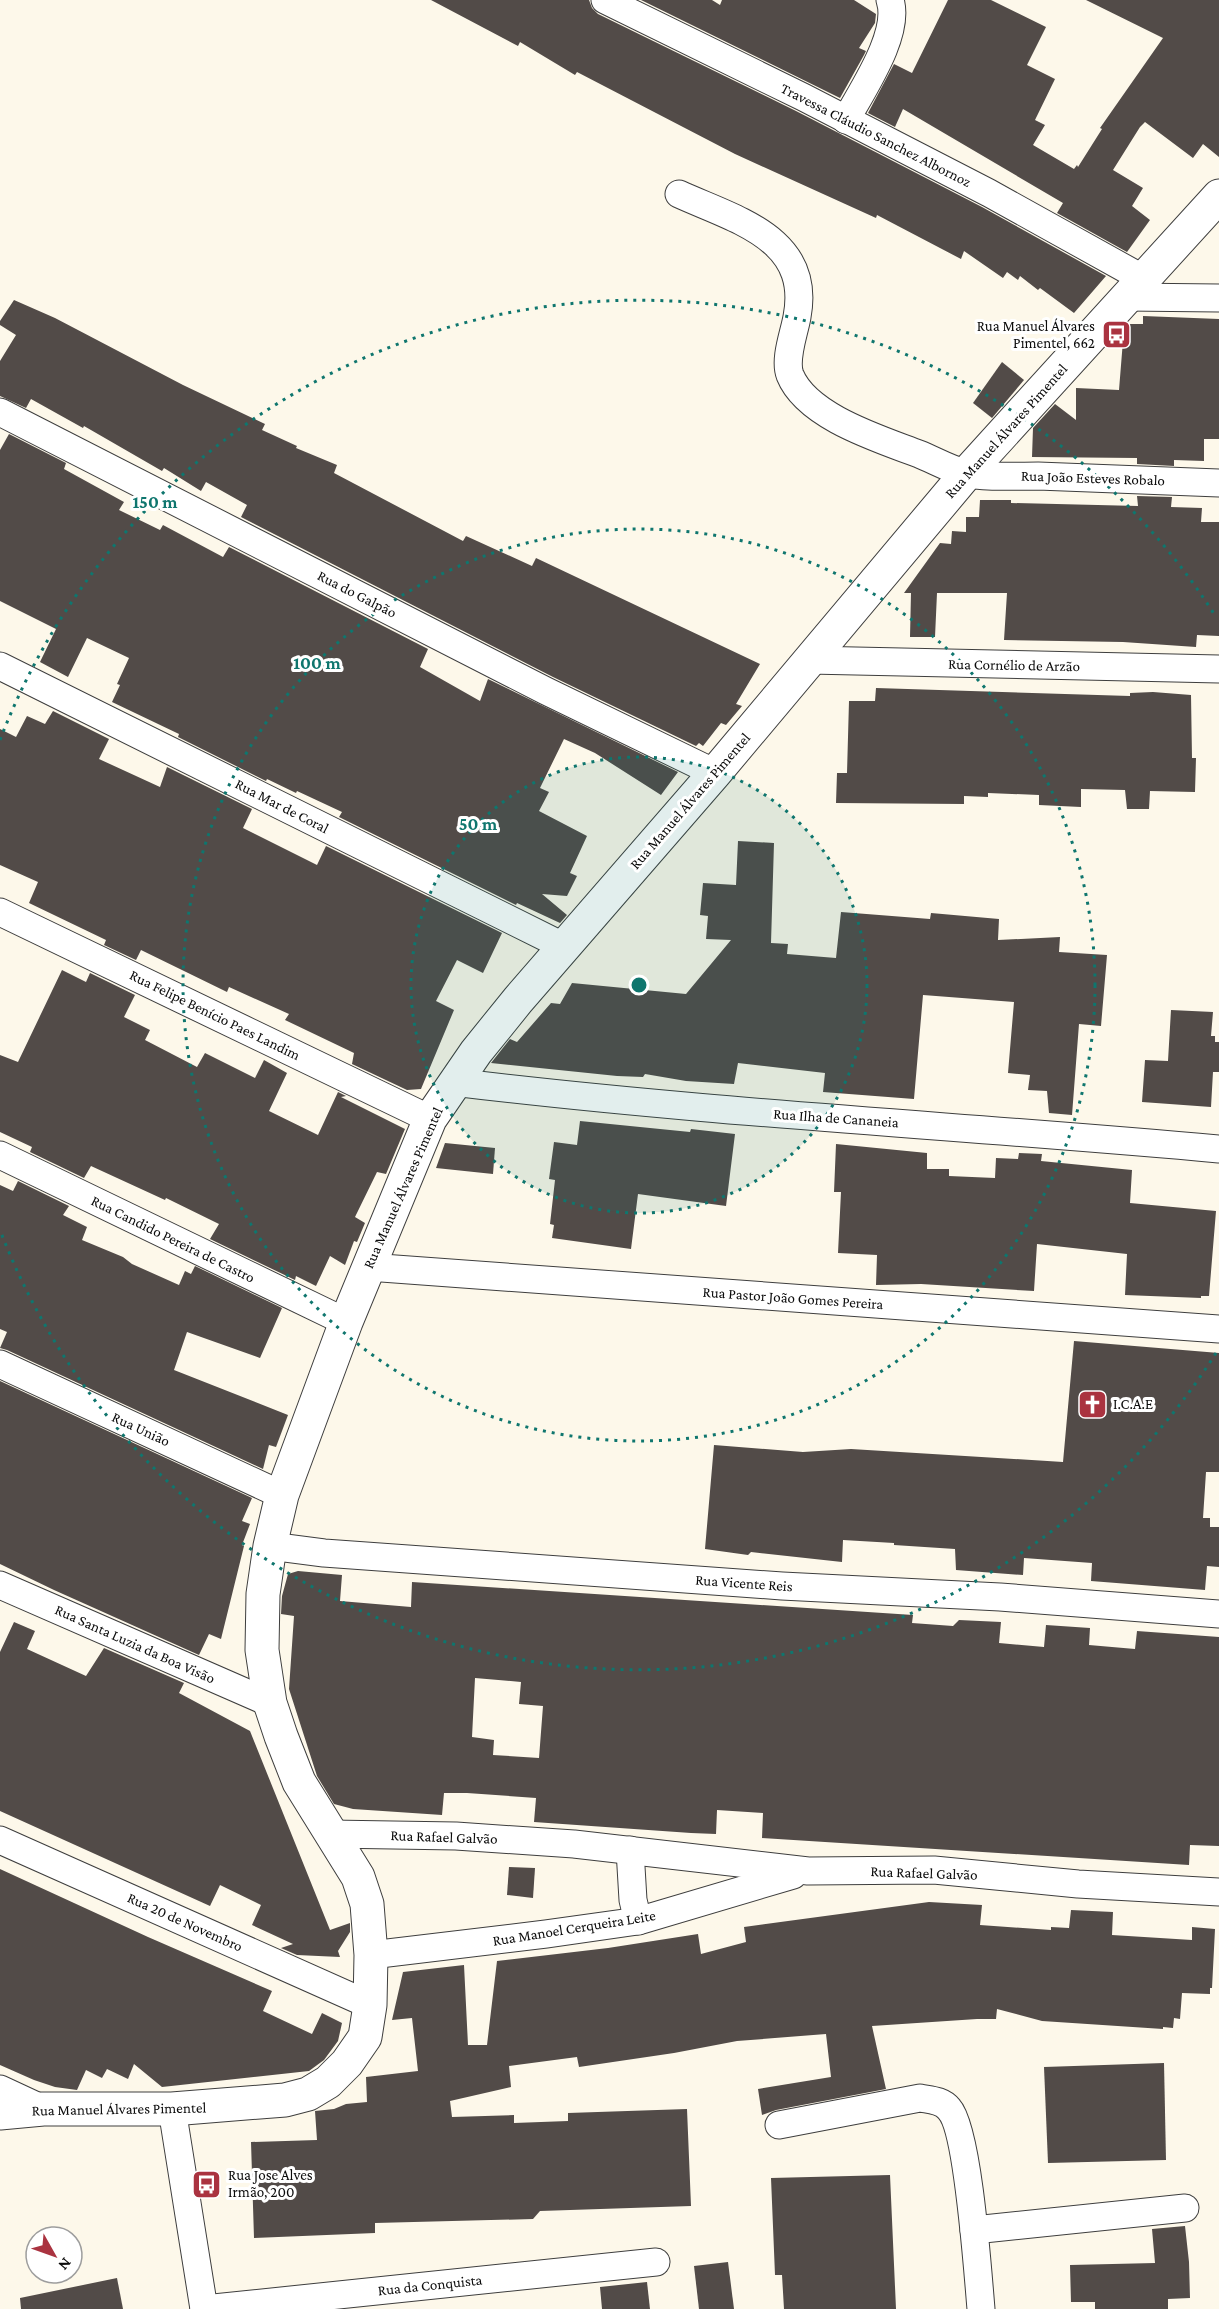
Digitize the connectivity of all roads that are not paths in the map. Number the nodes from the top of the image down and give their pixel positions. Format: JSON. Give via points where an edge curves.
{"nodes":[{"id":1,"x":604,"y":0,"type":"edge"},
{"id":2,"x":891,"y":0,"type":"edge"},
{"id":3,"x":846,"y":120,"type":"junction"},
{"id":4,"x":679,"y":194,"type":"dead end"},
{"id":5,"x":1219,"y":196,"type":"edge"},
{"id":6,"x":1134,"y":288,"type":"junction"},
{"id":7,"x":1219,"y":298,"type":"edge"},
{"id":8,"x":0,"y":412,"type":"edge"},
{"id":9,"x":966,"y":474,"type":"junction"},
{"id":10,"x":1219,"y":483,"type":"edge"},
{"id":11,"x":808,"y":660,"type":"junction"},
{"id":12,"x":0,"y":666,"type":"edge"},
{"id":13,"x":1219,"y":669,"type":"edge"},
{"id":14,"x":715,"y":773,"type":"junction"},
{"id":15,"x":0,"y":912,"type":"edge"},
{"id":16,"x":565,"y":947,"type":"junction"},
{"id":17,"x":453,"y":1082,"type":"junction"},
{"id":18,"x":430,"y":1119,"type":"junction"},
{"id":19,"x":1219,"y":1149,"type":"edge"},
{"id":20,"x":0,"y":1155,"type":"edge"},
{"id":21,"x":368,"y":1268,"type":"junction"},
{"id":22,"x":346,"y":1322,"type":"junction"},
{"id":23,"x":1219,"y":1329,"type":"edge"},
{"id":24,"x":0,"y":1364,"type":"edge"},
{"id":25,"x":282,"y":1495,"type":"junction"},
{"id":26,"x":270,"y":1546,"type":"junction"},
{"id":27,"x":0,"y":1585,"type":"edge"},
{"id":28,"x":1219,"y":1614,"type":"edge"},
{"id":29,"x":270,"y":1703,"type":"junction"},
{"id":30,"x":330,"y":1834,"type":"junction"},
{"id":31,"x":0,"y":1840,"type":"edge"},
{"id":32,"x":630,"y":1850,"type":"junction"},
{"id":33,"x":808,"y":1871,"type":"junction"},
{"id":34,"x":1219,"y":1892,"type":"edge"},
{"id":35,"x":638,"y":1921,"type":"junction"},
{"id":36,"x":371,"y":1955,"type":"junction"},
{"id":37,"x":370,"y":2005,"type":"junction"},
{"id":38,"x":0,"y":2089,"type":"edge"},
{"id":39,"x":43,"y":2109,"type":"junction"},
{"id":40,"x":172,"y":2109,"type":"junction"},
{"id":41,"x":0,"y":2113,"type":"edge"},
{"id":42,"x":780,"y":2125,"type":"dead end"},
{"id":43,"x":1185,"y":2208,"type":"dead end"},
{"id":44,"x":974,"y":2230,"type":"junction"},
{"id":45,"x":656,"y":2262,"type":"dead end"},
{"id":46,"x":204,"y":2309,"type":"edge"},
{"id":47,"x":981,"y":2309,"type":"edge"}],
"edges":[{"from":1,"to":3,"type":"street","name":"Travessa Cláudio Sanchez Albornoz"},
{"from":2,"to":3,"type":"street","via":[[891,24],[885,44]]},
{"from":3,"to":6,"type":"street","name":"Travessa Cláudio Sanchez Albornoz","via":[[989,193]]},
{"from":4,"to":9,"type":"street","via":[[755,229],[782,249],[792,262],[801,299],[789,373],[806,397],[855,428]]},
{"from":5,"to":6,"type":"street","name":"Rua Manuel Álvares Pimentel"},
{"from":6,"to":7,"type":"street"},
{"from":6,"to":9,"type":"street","name":"Rua Manuel Álvares Pimentel"},
{"from":8,"to":14,"type":"street","name":"Rua do Galpão"},
{"from":9,"to":10,"type":"street","name":"Rua João Esteves Robalo"},
{"from":9,"to":11,"type":"street","name":"Rua Manuel Álvares Pimentel"},
{"from":11,"to":13,"type":"street","name":"Rua Cornélio de Arzão"},
{"from":11,"to":14,"type":"street","name":"Rua Manuel Álvares Pimentel"},
{"from":12,"to":16,"type":"street","name":"Rua Mar de Coral"},
{"from":14,"to":16,"type":"street","name":"Rua Manuel Álvares Pimentel"},
{"from":15,"to":18,"type":"street","name":"Rua Felipe Benício Paes Landim"},
{"from":16,"to":17,"type":"street","name":"Rua Manuel Álvares Pimentel"},
{"from":17,"to":18,"type":"street","name":"Rua Manuel Álvares Pimentel"},
{"from":17,"to":19,"type":"street","name":"Rua Ilha de Cananeia","via":[[714,1109]]},
{"from":18,"to":21,"type":"street","name":"Rua Manuel Álvares Pimentel"},
{"from":20,"to":22,"type":"street","name":"Rua Candido Pereira de Castro"},
{"from":21,"to":22,"type":"street","name":"Rua Manuel Álvares Pimentel"},
{"from":21,"to":23,"type":"street","name":"Rua Pastor João Gomes Pereira"},
{"from":22,"to":25,"type":"street","name":"Rua Manuel Álvares Pimentel"},
{"from":24,"to":25,"type":"street","name":"Rua União"},
{"from":25,"to":26,"type":"street","name":"Rua Manuel Álvares Pimentel"},
{"from":26,"to":28,"type":"street","name":"Rua Vicente Reis","via":[[382,1558]]},
{"from":26,"to":29,"type":"street","name":"Rua Manuel Álvares Pimentel","via":[[263,1594],[262,1650]]},
{"from":27,"to":29,"type":"street","name":"Rua Santa Luzia da Boa Visão"},
{"from":29,"to":30,"type":"street","name":"Rua Manuel Álvares Pimentel","via":[[299,1782]]},
{"from":30,"to":32,"type":"street","name":"Rua Rafael Galvão","via":[[456,1836]]},
{"from":30,"to":36,"type":"street","name":"Rua Manuel Álvares Pimentel","via":[[358,1876],[367,1904]]},
{"from":31,"to":37,"type":"street","name":"Rua 20 de Novembro"},
{"from":32,"to":33,"type":"street","name":"Rua Rafael Galvão"},
{"from":32,"to":35,"type":"street"},
{"from":33,"to":34,"type":"street","name":"Rua Rafael Galvão","via":[[934,1870]]},
{"from":33,"to":35,"type":"street","name":"Rua Manoel Cerqueira Leite"},
{"from":35,"to":36,"type":"street","name":"Rua Manoel Cerqueira Leite"},
{"from":36,"to":37,"type":"street","name":"Rua Manuel Álvares Pimentel"},
{"from":37,"to":40,"type":"street","name":"Rua Manuel Álvares Pimentel","via":[[364,2037],[347,2063],[328,2082],[308,2094],[285,2100]]},
{"from":38,"to":39,"type":"street"},
{"from":39,"to":40,"type":"street","name":"Rua Manuel Álvares Pimentel"},
{"from":39,"to":41,"type":"street","name":"Rua Manuel Álvares Pimentel"},
{"from":40,"to":46,"type":"street"},
{"from":42,"to":44,"type":"street","via":[[920,2098],[939,2101],[951,2109],[960,2134]]},
{"from":43,"to":44,"type":"street"},
{"from":44,"to":47,"type":"street"},
{"from":45,"to":46,"type":"street","name":"Rua da Conquista"}]}
